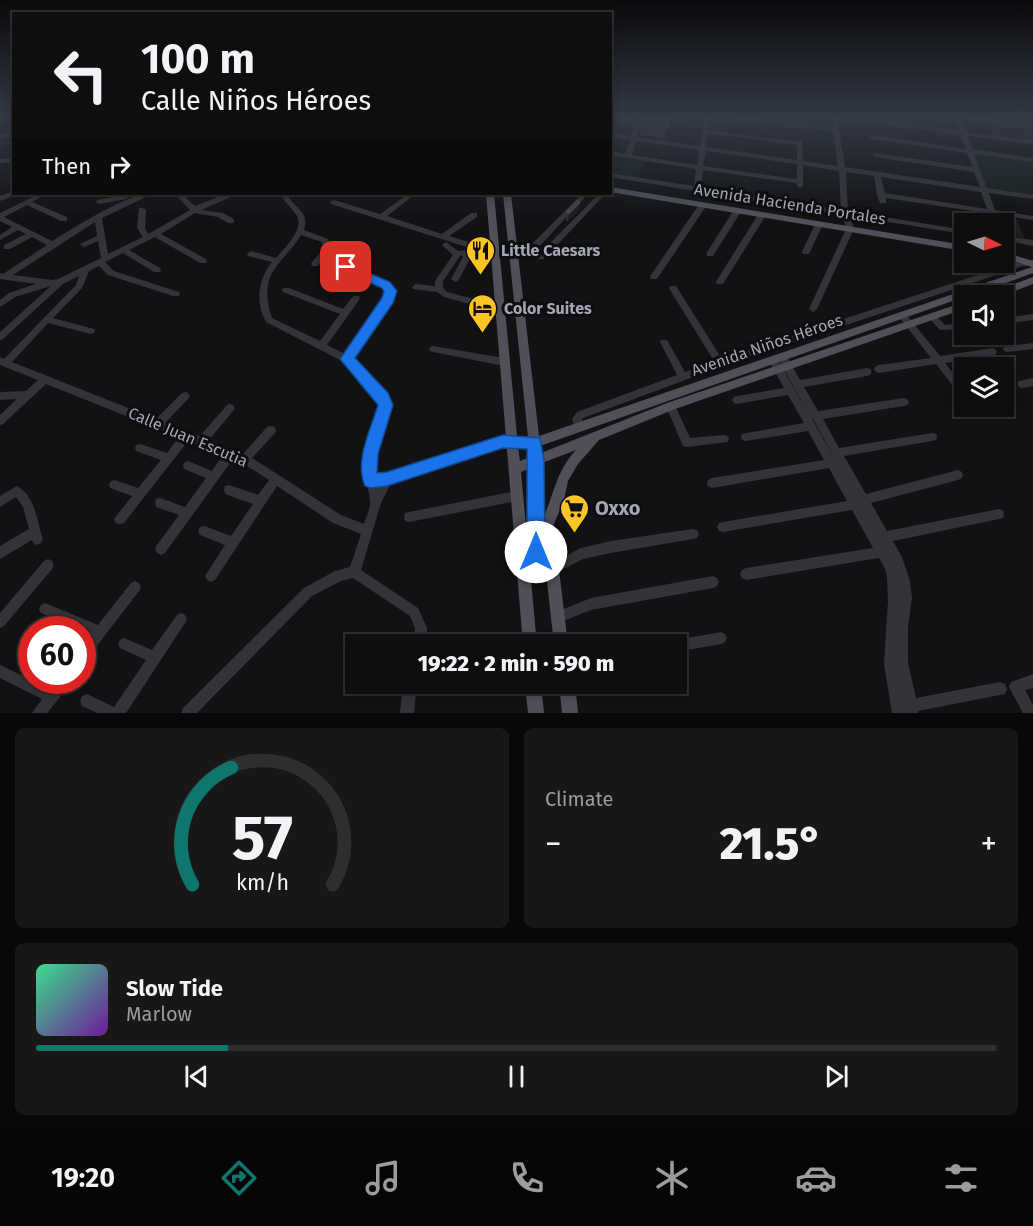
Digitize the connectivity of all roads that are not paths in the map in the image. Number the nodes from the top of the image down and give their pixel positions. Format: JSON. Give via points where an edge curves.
{"nodes":[{"id":1,"x":629,"y":150,"type":"edge"},
{"id":2,"x":702,"y":150,"type":"edge"},
{"id":3,"x":718,"y":150,"type":"edge"},
{"id":4,"x":800,"y":150,"type":"edge"},
{"id":5,"x":839,"y":150,"type":"edge"},
{"id":6,"x":875,"y":150,"type":"edge"},
{"id":7,"x":965,"y":150,"type":"edge"},
{"id":8,"x":970,"y":151,"type":"junction"},
{"id":9,"x":612,"y":153,"type":"edge"},
{"id":10,"x":628,"y":156,"type":"junction"},
{"id":11,"x":1033,"y":160,"type":"edge"},
{"id":12,"x":801,"y":162,"type":"junction"},
{"id":13,"x":700,"y":168,"type":"junction"},
{"id":14,"x":842,"y":168,"type":"junction"},
{"id":15,"x":977,"y":170,"type":"junction"},
{"id":16,"x":877,"y":173,"type":"junction"},
{"id":17,"x":612,"y":175,"type":"edge"},
{"id":18,"x":612,"y":189,"type":"edge"},
{"id":19,"x":697,"y":189,"type":"junction"},
{"id":20,"x":984,"y":190,"type":"junction"},
{"id":21,"x":41,"y":195,"type":"edge"},
{"id":22,"x":178,"y":195,"type":"edge"},
{"id":23,"x":228,"y":195,"type":"edge"},
{"id":24,"x":284,"y":195,"type":"edge"},
{"id":25,"x":410,"y":195,"type":"edge"},
{"id":26,"x":490,"y":195,"type":"edge"},
{"id":27,"x":507,"y":195,"type":"edge"},
{"id":28,"x":584,"y":195,"type":"edge"},
{"id":29,"x":601,"y":195,"type":"edge"},
{"id":30,"x":124,"y":197,"type":"edge"},
{"id":31,"x":1033,"y":197,"type":"edge"},
{"id":32,"x":26,"y":202,"type":"junction"},
{"id":33,"x":100,"y":202,"type":"dead end"},
{"id":34,"x":334,"y":202,"type":"dead end"},
{"id":35,"x":703,"y":205,"type":"junction"},
{"id":36,"x":142,"y":210,"type":"dead end"},
{"id":37,"x":738,"y":210,"type":"junction"},
{"id":38,"x":196,"y":211,"type":"junction"},
{"id":39,"x":992,"y":212,"type":"junction"},
{"id":40,"x":845,"y":213,"type":"junction"},
{"id":41,"x":474,"y":215,"type":"dead end"},
{"id":42,"x":762,"y":215,"type":"junction"},
{"id":43,"x":0,"y":217,"type":"edge"},
{"id":44,"x":381,"y":217,"type":"junction"},
{"id":45,"x":98,"y":218,"type":"junction"},
{"id":46,"x":1033,"y":218,"type":"edge"},
{"id":47,"x":64,"y":219,"type":"dead end"},
{"id":48,"x":231,"y":220,"type":"dead end"},
{"id":49,"x":819,"y":224,"type":"junction"},
{"id":50,"x":18,"y":227,"type":"junction"},
{"id":51,"x":850,"y":229,"type":"junction"},
{"id":52,"x":954,"y":230,"type":"edge"},
{"id":53,"x":301,"y":232,"type":"junction"},
{"id":54,"x":31,"y":234,"type":"junction"},
{"id":55,"x":151,"y":236,"type":"junction"},
{"id":56,"x":101,"y":237,"type":"junction"},
{"id":57,"x":0,"y":238,"type":"edge"},
{"id":58,"x":1014,"y":240,"type":"edge"},
{"id":59,"x":444,"y":241,"type":"junction"},
{"id":60,"x":1033,"y":243,"type":"edge"},
{"id":61,"x":52,"y":244,"type":"junction"},
{"id":62,"x":84,"y":244,"type":"dead end"},
{"id":63,"x":954,"y":246,"type":"edge"},
{"id":64,"x":7,"y":247,"type":"dead end"},
{"id":65,"x":513,"y":247,"type":"junction"},
{"id":66,"x":123,"y":250,"type":"junction"},
{"id":67,"x":806,"y":252,"type":"dead end"},
{"id":68,"x":251,"y":254,"type":"dead end"},
{"id":69,"x":457,"y":254,"type":"junction"},
{"id":70,"x":495,"y":254,"type":"junction"},
{"id":71,"x":710,"y":254,"type":"dead end"},
{"id":72,"x":1014,"y":256,"type":"edge"},
{"id":73,"x":541,"y":257,"type":"dead end"},
{"id":74,"x":103,"y":260,"type":"junction"},
{"id":75,"x":203,"y":261,"type":"dead end"},
{"id":76,"x":278,"y":261,"type":"junction"},
{"id":77,"x":315,"y":264,"type":"dead end"},
{"id":78,"x":346,"y":267,"type":"dead end"},
{"id":79,"x":1031,"y":268,"type":"edge"},
{"id":80,"x":86,"y":269,"type":"junction"},
{"id":81,"x":157,"y":270,"type":"dead end"},
{"id":82,"x":2,"y":276,"type":"edge"},
{"id":83,"x":654,"y":277,"type":"dead end"},
{"id":84,"x":455,"y":279,"type":"dead end"},
{"id":85,"x":53,"y":282,"type":"junction"},
{"id":86,"x":720,"y":282,"type":"dead end"},
{"id":87,"x":1006,"y":285,"type":"edge"},
{"id":88,"x":416,"y":287,"type":"dead end"},
{"id":89,"x":673,"y":288,"type":"dead end"},
{"id":90,"x":439,"y":289,"type":"junction"},
{"id":91,"x":286,"y":290,"type":"dead end"},
{"id":92,"x":176,"y":294,"type":"dead end"},
{"id":93,"x":356,"y":298,"type":"dead end"},
{"id":94,"x":0,"y":304,"type":"edge"},
{"id":95,"x":500,"y":309,"type":"junction"},
{"id":96,"x":813,"y":309,"type":"dead end"},
{"id":97,"x":954,"y":309,"type":"edge"},
{"id":98,"x":345,"y":313,"type":"junction"},
{"id":99,"x":902,"y":315,"type":"junction"},
{"id":100,"x":932,"y":317,"type":"junction"},
{"id":101,"x":1033,"y":317,"type":"edge"},
{"id":102,"x":47,"y":320,"type":"junction"},
{"id":103,"x":1014,"y":320,"type":"edge"},
{"id":104,"x":911,"y":325,"type":"junction"},
{"id":105,"x":954,"y":327,"type":"edge"},
{"id":106,"x":91,"y":331,"type":"dead end"},
{"id":107,"x":0,"y":337,"type":"edge"},
{"id":108,"x":664,"y":342,"type":"dead end"},
{"id":109,"x":321,"y":346,"type":"junction"},
{"id":110,"x":1033,"y":346,"type":"edge"},
{"id":111,"x":433,"y":349,"type":"dead end"},
{"id":112,"x":1007,"y":350,"type":"dead end"},
{"id":113,"x":993,"y":352,"type":"dead end"},
{"id":114,"x":347,"y":359,"type":"junction"},
{"id":115,"x":939,"y":360,"type":"junction"},
{"id":116,"x":2,"y":362,"type":"edge"},
{"id":117,"x":504,"y":362,"type":"junction"},
{"id":118,"x":720,"y":363,"type":"junction"},
{"id":119,"x":781,"y":363,"type":"junction"},
{"id":120,"x":879,"y":369,"type":"dead end"},
{"id":121,"x":867,"y":372,"type":"dead end"},
{"id":122,"x":683,"y":377,"type":"junction"},
{"id":123,"x":45,"y":379,"type":"junction"},
{"id":124,"x":954,"y":380,"type":"edge"},
{"id":125,"x":1033,"y":381,"type":"edge"},
{"id":126,"x":1022,"y":384,"type":"dead end"},
{"id":127,"x":794,"y":387,"type":"junction"},
{"id":128,"x":29,"y":394,"type":"junction"},
{"id":129,"x":0,"y":396,"type":"edge"},
{"id":130,"x":185,"y":396,"type":"dead end"},
{"id":131,"x":737,"y":400,"type":"dead end"},
{"id":132,"x":904,"y":402,"type":"dead end"},
{"id":133,"x":671,"y":406,"type":"junction"},
{"id":134,"x":230,"y":408,"type":"dead end"},
{"id":135,"x":0,"y":421,"type":"edge"},
{"id":136,"x":813,"y":421,"type":"junction"},
{"id":137,"x":157,"y":425,"type":"junction"},
{"id":138,"x":579,"y":428,"type":"junction"},
{"id":139,"x":271,"y":430,"type":"dead end"},
{"id":140,"x":600,"y":433,"type":"junction"},
{"id":141,"x":186,"y":436,"type":"junction"},
{"id":142,"x":746,"y":437,"type":"dead end"},
{"id":143,"x":932,"y":437,"type":"dead end"},
{"id":144,"x":724,"y":439,"type":"dead end"},
{"id":145,"x":512,"y":441,"type":"junction"},
{"id":146,"x":201,"y":442,"type":"junction"},
{"id":147,"x":534,"y":443,"type":"junction"},
{"id":148,"x":140,"y":448,"type":"dead end"},
{"id":149,"x":231,"y":453,"type":"junction"},
{"id":150,"x":837,"y":453,"type":"junction"},
{"id":151,"x":169,"y":458,"type":"junction"},
{"id":152,"x":245,"y":459,"type":"junction"},
{"id":153,"x":536,"y":460,"type":"junction"},
{"id":154,"x":831,"y":463,"type":"junction"},
{"id":155,"x":188,"y":466,"type":"dead end"},
{"id":156,"x":514,"y":469,"type":"junction"},
{"id":157,"x":958,"y":475,"type":"dead end"},
{"id":158,"x":213,"y":476,"type":"junction"},
{"id":159,"x":276,"y":478,"type":"junction"},
{"id":160,"x":387,"y":479,"type":"junction"},
{"id":161,"x":371,"y":481,"type":"junction"},
{"id":162,"x":712,"y":483,"type":"dead end"},
{"id":163,"x":114,"y":485,"type":"dead end"},
{"id":164,"x":229,"y":490,"type":"dead end"},
{"id":165,"x":140,"y":494,"type":"junction"},
{"id":166,"x":517,"y":496,"type":"junction"},
{"id":167,"x":260,"y":501,"type":"junction"},
{"id":168,"x":0,"y":502,"type":"edge"},
{"id":169,"x":859,"y":502,"type":"junction"},
{"id":170,"x":160,"y":503,"type":"dead end"},
{"id":171,"x":376,"y":503,"type":"junction"},
{"id":172,"x":186,"y":512,"type":"junction"},
{"id":173,"x":999,"y":514,"type":"dead end"},
{"id":174,"x":409,"y":517,"type":"dead end"},
{"id":175,"x":120,"y":519,"type":"dead end"},
{"id":176,"x":723,"y":527,"type":"dead end"},
{"id":177,"x":204,"y":531,"type":"dead end"},
{"id":178,"x":367,"y":531,"type":"junction"},
{"id":179,"x":693,"y":534,"type":"dead end"},
{"id":180,"x":885,"y":537,"type":"junction"},
{"id":181,"x":233,"y":542,"type":"junction"},
{"id":182,"x":161,"y":549,"type":"dead end"},
{"id":183,"x":536,"y":552,"type":"junction"},
{"id":184,"x":881,"y":552,"type":"junction"},
{"id":185,"x":0,"y":553,"type":"edge"},
{"id":186,"x":48,"y":565,"type":"dead end"},
{"id":187,"x":552,"y":569,"type":"junction"},
{"id":188,"x":354,"y":572,"type":"junction"},
{"id":189,"x":746,"y":574,"type":"dead end"},
{"id":190,"x":211,"y":576,"type":"dead end"},
{"id":191,"x":713,"y":582,"type":"dead end"},
{"id":192,"x":135,"y":587,"type":"dead end"},
{"id":193,"x":45,"y":609,"type":"dead end"},
{"id":194,"x":558,"y":617,"type":"junction"},
{"id":195,"x":181,"y":619,"type":"dead end"},
{"id":196,"x":0,"y":622,"type":"edge"},
{"id":197,"x":100,"y":632,"type":"junction"},
{"id":198,"x":421,"y":634,"type":"edge"},
{"id":199,"x":529,"y":634,"type":"edge"},
{"id":200,"x":560,"y":634,"type":"edge"},
{"id":201,"x":96,"y":637,"type":"edge"},
{"id":202,"x":721,"y":638,"type":"dead end"},
{"id":203,"x":124,"y":644,"type":"dead end"},
{"id":204,"x":687,"y":644,"type":"edge"},
{"id":205,"x":155,"y":658,"type":"junction"},
{"id":206,"x":0,"y":671,"type":"edge"},
{"id":207,"x":1033,"y":681,"type":"edge"},
{"id":208,"x":1000,"y":689,"type":"dead end"},
{"id":209,"x":54,"y":694,"type":"edge"},
{"id":210,"x":409,"y":694,"type":"edge"},
{"id":211,"x":534,"y":694,"type":"edge"},
{"id":212,"x":568,"y":694,"type":"edge"},
{"id":213,"x":52,"y":697,"type":"junction"},
{"id":214,"x":87,"y":701,"type":"dead end"},
{"id":215,"x":907,"y":710,"type":"edge"},
{"id":216,"x":570,"y":711,"type":"edge"},
{"id":217,"x":39,"y":713,"type":"edge"},
{"id":218,"x":112,"y":713,"type":"edge"},
{"id":219,"x":118,"y":713,"type":"edge"},
{"id":220,"x":188,"y":713,"type":"edge"},
{"id":221,"x":407,"y":713,"type":"edge"},
{"id":222,"x":536,"y":713,"type":"edge"},
{"id":223,"x":1030,"y":713,"type":"edge"}],
"edges":[{"from":1,"to":10,"type":"street"},
{"from":2,"to":13,"type":"street"},
{"from":3,"to":12,"type":"street"},
{"from":4,"to":12,"type":"street"},
{"from":5,"to":14,"type":"street"},
{"from":6,"to":15,"type":"street","via":[[876,158]]},
{"from":7,"to":8,"type":"street"},
{"from":8,"to":11,"type":"street"},
{"from":8,"to":15,"type":"street"},
{"from":9,"to":10,"type":"street"},
{"from":10,"to":13,"type":"street"},
{"from":12,"to":13,"type":"street","via":[[800,183]]},
{"from":12,"to":14,"type":"street"},
{"from":13,"to":19,"type":"street"},
{"from":14,"to":16,"type":"street"},
{"from":14,"to":40,"type":"street"},
{"from":15,"to":20,"type":"street"},
{"from":16,"to":20,"type":"street"},
{"from":16,"to":39,"type":"street","via":[[882,198]]},
{"from":17,"to":19,"type":"street"},
{"from":18,"to":35,"type":"main road","name":"Avenida Hacienda Portales"},
{"from":19,"to":40,"type":"street"},
{"from":20,"to":31,"type":"street"},
{"from":20,"to":39,"type":"street"},
{"from":21,"to":32,"type":"street"},
{"from":22,"to":38,"type":"street"},
{"from":23,"to":38,"type":"street"},
{"from":24,"to":53,"type":"street","via":[[304,222]]},
{"from":25,"to":44,"type":"street"},
{"from":26,"to":70,"type":"main road"},
{"from":27,"to":65,"type":"main road"},
{"from":28,"to":65,"type":"street","via":[[533,248]]},
{"from":29,"to":73,"type":"street"},
{"from":30,"to":33,"type":"street"},
{"from":30,"to":45,"type":"street"},
{"from":32,"to":43,"type":"street"},
{"from":32,"to":47,"type":"street"},
{"from":34,"to":44,"type":"street"},
{"from":35,"to":37,"type":"main road","name":"Avenida Hacienda Portales"},
{"from":35,"to":83,"type":"street"},
{"from":36,"to":55,"type":"street","via":[[141,228]]},
{"from":37,"to":42,"type":"main road","name":"Avenida Hacienda Portales"},
{"from":37,"to":71,"type":"street"},
{"from":38,"to":48,"type":"street","via":[[220,214]]},
{"from":38,"to":55,"type":"street"},
{"from":39,"to":46,"type":"street"},
{"from":40,"to":51,"type":"street"},
{"from":40,"to":52,"type":"street"},
{"from":41,"to":59,"type":"street"},
{"from":42,"to":49,"type":"main road","name":"Avenida Hacienda Portales"},
{"from":42,"to":86,"type":"street"},
{"from":43,"to":50,"type":"street"},
{"from":44,"to":59,"type":"street"},
{"from":45,"to":56,"type":"street"},
{"from":45,"to":61,"type":"street"},
{"from":49,"to":51,"type":"main road","name":"Avenida Hacienda Portales"},
{"from":49,"to":67,"type":"street"},
{"from":50,"to":54,"type":"street"},
{"from":50,"to":57,"type":"street"},
{"from":51,"to":63,"type":"main road","name":"Avenida Hacienda Portales"},
{"from":51,"to":96,"type":"street"},
{"from":53,"to":76,"type":"street"},
{"from":53,"to":77,"type":"street","via":[[325,241],[327,250]]},
{"from":54,"to":61,"type":"street"},
{"from":54,"to":64,"type":"street"},
{"from":55,"to":66,"type":"street"},
{"from":55,"to":75,"type":"street"},
{"from":56,"to":62,"type":"street"},
{"from":56,"to":74,"type":"street"},
{"from":58,"to":60,"type":"street"},
{"from":59,"to":69,"type":"street"},
{"from":59,"to":70,"type":"street"},
{"from":61,"to":82,"type":"street"},
{"from":65,"to":147,"type":"main road"},
{"from":66,"to":74,"type":"street"},
{"from":66,"to":81,"type":"street"},
{"from":68,"to":76,"type":"street"},
{"from":69,"to":84,"type":"street","via":[[465,252],[467,257]]},
{"from":69,"to":90,"type":"street","via":[[439,281]]},
{"from":70,"to":95,"type":"main road"},
{"from":72,"to":79,"type":"main road"},
{"from":74,"to":80,"type":"street"},
{"from":74,"to":92,"type":"street","via":[[111,273]]},
{"from":76,"to":109,"type":"street","via":[[265,280],[266,316]]},
{"from":78,"to":114,"type":"street","via":[[386,285],[390,291]]},
{"from":79,"to":87,"type":"main road"},
{"from":79,"to":99,"type":"main road","name":"Avenida Niños Héroes"},
{"from":79,"to":118,"type":"street"},
{"from":80,"to":85,"type":"street"},
{"from":80,"to":102,"type":"street","via":[[79,286]]},
{"from":82,"to":85,"type":"street"},
{"from":85,"to":94,"type":"street","via":[[12,295]]},
{"from":85,"to":107,"type":"street"},
{"from":88,"to":90,"type":"street"},
{"from":89,"to":118,"type":"street"},
{"from":90,"to":95,"type":"street","via":[[444,294]]},
{"from":91,"to":98,"type":"street"},
{"from":93,"to":98,"type":"street"},
{"from":95,"to":117,"type":"main road"},
{"from":97,"to":100,"type":"main road","name":"Avenida Niños Héroes"},
{"from":98,"to":109,"type":"street"},
{"from":99,"to":104,"type":"street"},
{"from":99,"to":119,"type":"main road","name":"Avenida Niños Héroes"},
{"from":100,"to":104,"type":"main road","name":"Avenida Niños Héroes"},
{"from":100,"to":105,"type":"street","via":[[943,328]]},
{"from":101,"to":103,"type":"street"},
{"from":102,"to":106,"type":"street"},
{"from":102,"to":116,"type":"street"},
{"from":104,"to":115,"type":"street"},
{"from":104,"to":119,"type":"main road","name":"Avenida Niños Héroes"},
{"from":108,"to":122,"type":"street"},
{"from":109,"to":114,"type":"street"},
{"from":110,"to":112,"type":"street"},
{"from":111,"to":117,"type":"street"},
{"from":113,"to":115,"type":"street"},
{"from":114,"to":161,"type":"street","via":[[386,405],[370,454]]},
{"from":115,"to":120,"type":"street"},
{"from":115,"to":124,"type":"street"},
{"from":116,"to":123,"type":"street","name":"Calle Juan Escutia"},
{"from":117,"to":145,"type":"main road"},
{"from":118,"to":122,"type":"street"},
{"from":119,"to":127,"type":"street"},
{"from":119,"to":133,"type":"main road","name":"Avenida Niños Héroes"},
{"from":119,"to":138,"type":"main road","name":"Avenida Niños Héroes"},
{"from":121,"to":127,"type":"street"},
{"from":122,"to":138,"type":"street","via":[[580,415]]},
{"from":123,"to":128,"type":"street"},
{"from":123,"to":137,"type":"street","name":"Calle Juan Escutia"},
{"from":125,"to":126,"type":"street"},
{"from":127,"to":131,"type":"street"},
{"from":127,"to":136,"type":"street"},
{"from":128,"to":129,"type":"street"},
{"from":128,"to":135,"type":"street"},
{"from":130,"to":137,"type":"street"},
{"from":132,"to":136,"type":"street"},
{"from":133,"to":140,"type":"main road","name":"Avenida Niños Héroes"},
{"from":133,"to":144,"type":"street","via":[[687,443]]},
{"from":134,"to":146,"type":"street"},
{"from":136,"to":142,"type":"street"},
{"from":136,"to":150,"type":"street"},
{"from":136,"to":154,"type":"street"},
{"from":137,"to":141,"type":"street","name":"Calle Juan Escutia"},
{"from":138,"to":147,"type":"main road","name":"Avenida Niños Héroes"},
{"from":139,"to":152,"type":"street"},
{"from":140,"to":153,"type":"main road","name":"Avenida Niños Héroes"},
{"from":140,"to":183,"type":"main road","via":[[574,460],[562,480],[558,500]]},
{"from":141,"to":146,"type":"street","name":"Calle Juan Escutia"},
{"from":141,"to":151,"type":"street"},
{"from":143,"to":150,"type":"street"},
{"from":145,"to":147,"type":"main road","name":"Avenida Niños Héroes"},
{"from":145,"to":156,"type":"main road"},
{"from":145,"to":160,"type":"street"},
{"from":146,"to":149,"type":"street","name":"Calle Juan Escutia"},
{"from":147,"to":153,"type":"main road"},
{"from":148,"to":151,"type":"street"},
{"from":149,"to":152,"type":"street","name":"Calle Juan Escutia"},
{"from":149,"to":158,"type":"street"},
{"from":150,"to":169,"type":"street"},
{"from":151,"to":165,"type":"street"},
{"from":152,"to":159,"type":"street","name":"Calle Juan Escutia"},
{"from":153,"to":156,"type":"main road","name":"Avenida Niños Héroes"},
{"from":153,"to":183,"type":"main road"},
{"from":154,"to":162,"type":"street"},
{"from":154,"to":169,"type":"street"},
{"from":155,"to":158,"type":"street"},
{"from":156,"to":166,"type":"main road"},
{"from":157,"to":169,"type":"street"},
{"from":158,"to":172,"type":"street"},
{"from":159,"to":167,"type":"street"},
{"from":159,"to":178,"type":"street","name":"Calle Juan Escutia","via":[[337,519]]},
{"from":160,"to":161,"type":"street"},
{"from":160,"to":171,"type":"street"},
{"from":161,"to":171,"type":"street"},
{"from":163,"to":165,"type":"street"},
{"from":164,"to":167,"type":"street"},
{"from":165,"to":175,"type":"street"},
{"from":166,"to":174,"type":"street"},
{"from":166,"to":199,"type":"main road"},
{"from":167,"to":181,"type":"street"},
{"from":168,"to":185,"type":"street","via":[[17,490],[26,503],[36,535]]},
{"from":169,"to":176,"type":"street"},
{"from":169,"to":180,"type":"street"},
{"from":169,"to":184,"type":"street"},
{"from":170,"to":172,"type":"street"},
{"from":171,"to":178,"type":"street"},
{"from":172,"to":182,"type":"street"},
{"from":173,"to":180,"type":"street"},
{"from":177,"to":181,"type":"street"},
{"from":178,"to":188,"type":"street"},
{"from":179,"to":187,"type":"street","via":[[581,554]]},
{"from":180,"to":215,"type":"street","via":[[904,581],[902,663]]},
{"from":181,"to":190,"type":"street"},
{"from":183,"to":187,"type":"main road"},
{"from":184,"to":189,"type":"street"},
{"from":184,"to":215,"type":"street","via":[[895,581],[890,661]]},
{"from":186,"to":196,"type":"street"},
{"from":187,"to":194,"type":"main road"},
{"from":188,"to":198,"type":"street","via":[[414,612]]},
{"from":188,"to":220,"type":"street","via":[[339,575],[308,592]]},
{"from":191,"to":194,"type":"street","via":[[591,604]]},
{"from":192,"to":197,"type":"street"},
{"from":193,"to":197,"type":"street"},
{"from":194,"to":200,"type":"main road"},
{"from":195,"to":205,"type":"street"},
{"from":197,"to":201,"type":"street"},
{"from":202,"to":204,"type":"street"},
{"from":203,"to":205,"type":"street"},
{"from":205,"to":219,"type":"street"},
{"from":206,"to":213,"type":"street"},
{"from":207,"to":223,"type":"street","via":[[1016,687]]},
{"from":208,"to":215,"type":"street"},
{"from":209,"to":213,"type":"street"},
{"from":210,"to":221,"type":"street"},
{"from":211,"to":222,"type":"main road"},
{"from":212,"to":216,"type":"main road"},
{"from":213,"to":217,"type":"street"},
{"from":214,"to":218,"type":"street"}]}
